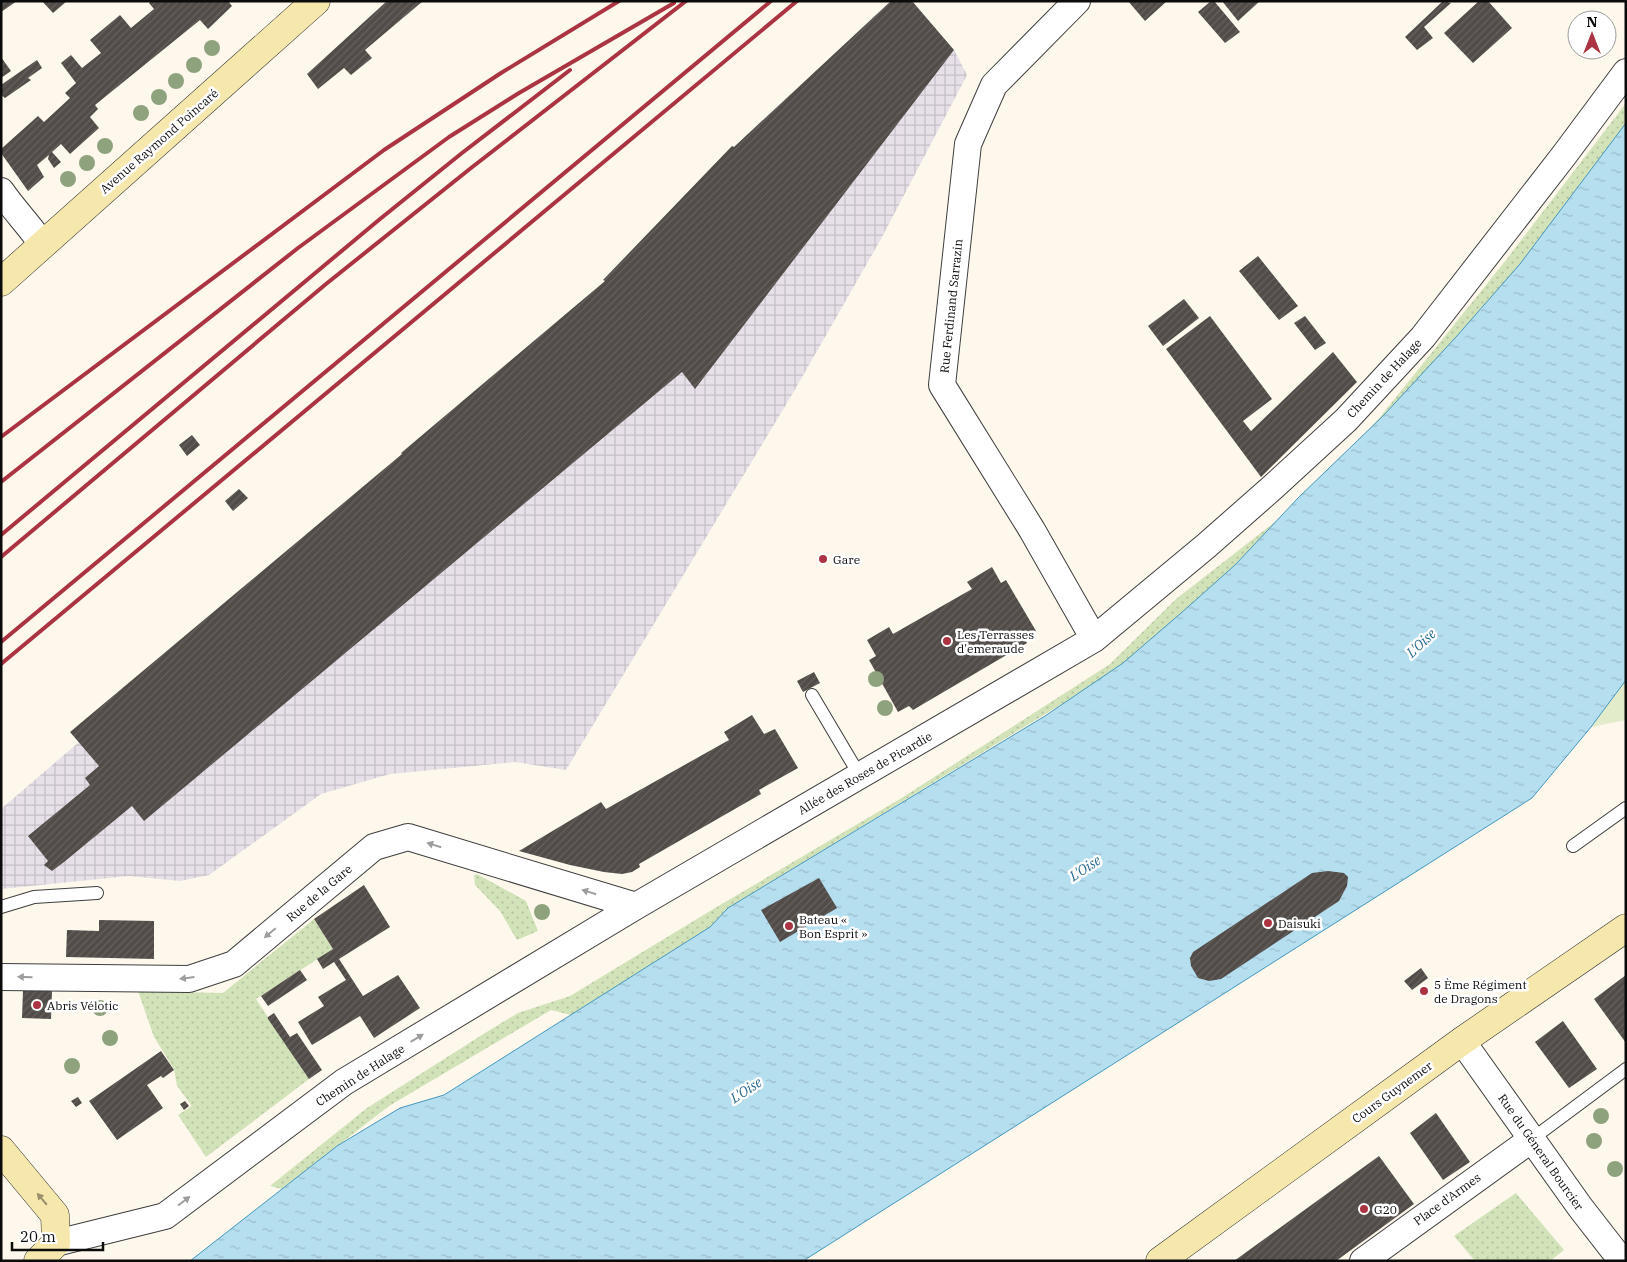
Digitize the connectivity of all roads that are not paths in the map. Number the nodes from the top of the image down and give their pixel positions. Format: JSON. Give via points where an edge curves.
{"nodes":[{"id":1,"x":316,"y":1,"type":"edge"},
{"id":2,"x":1077,"y":1,"type":"edge"},
{"id":3,"x":1626,"y":72,"type":"edge"},
{"id":4,"x":1,"y":191,"type":"edge"},
{"id":5,"x":42,"y":244,"type":"junction"},
{"id":6,"x":1,"y":282,"type":"edge"},
{"id":7,"x":1094,"y":639,"type":"junction"},
{"id":8,"x":812,"y":694,"type":"dead end"},
{"id":9,"x":860,"y":776,"type":"junction"},
{"id":10,"x":1626,"y":808,"type":"edge"},
{"id":11,"x":1574,"y":846,"type":"dead end"},
{"id":12,"x":97,"y":893,"type":"dead end"},
{"id":13,"x":636,"y":906,"type":"junction"},
{"id":14,"x":1,"y":907,"type":"edge"},
{"id":15,"x":1626,"y":928,"type":"edge"},
{"id":16,"x":1,"y":977,"type":"edge"},
{"id":17,"x":1462,"y":1041,"type":"junction"},
{"id":18,"x":1626,"y":1069,"type":"edge"},
{"id":19,"x":1532,"y":1139,"type":"junction"},
{"id":20,"x":1,"y":1150,"type":"edge"},
{"id":21,"x":47,"y":1252,"type":"edge"},
{"id":22,"x":1160,"y":1261,"type":"edge"},
{"id":23,"x":1363,"y":1261,"type":"edge"},
{"id":24,"x":1622,"y":1261,"type":"edge"}],
"edges":[{"from":1,"to":5,"type":"main road","name":"Avenue Raymond Poincaré"},
{"from":2,"to":7,"type":"street","name":"Rue Ferdinand Sarrazin","via":[[994,85],[968,144],[942,386],[1032,530]]},
{"from":3,"to":7,"type":"street","name":"Chemin de Halage","via":[[1423,337],[1359,406],[1266,494]]},
{"from":4,"to":5,"type":"street"},
{"from":5,"to":6,"type":"main road","name":"Avenue Raymond Poincaré"},
{"from":7,"to":9,"type":"street","name":"Allée des Roses de Picardie"},
{"from":8,"to":9,"type":"lane"},
{"from":9,"to":13,"type":"street","name":"Allée des Roses de Picardie"},
{"from":10,"to":11,"type":"lane"},
{"from":12,"to":14,"type":"lane","via":[[34,897]]},
{"from":13,"to":16,"type":"street","name":"Rue de la Gare","one_way":true,"via":[[408,837],[374,847],[234,964],[190,979]]},
{"from":21,"to":13,"type":"street","name":"Chemin de Halage","one_way":true,"via":[[165,1216],[344,1082]]},
{"from":15,"to":17,"type":"main road","name":"Cours Guynemer"},
{"from":17,"to":19,"type":"street","name":"Rue du Géneral Bourcier"},
{"from":17,"to":22,"type":"main road","name":"Cours Guynemer"},
{"from":18,"to":19,"type":"lane"},
{"from":19,"to":23,"type":"street","name":"Place d'Armes"},
{"from":19,"to":24,"type":"street","name":"Rue du Géneral Bourcier"},
{"from":21,"to":20,"type":"main road","one_way":true,"via":[[54,1215]]}]}
